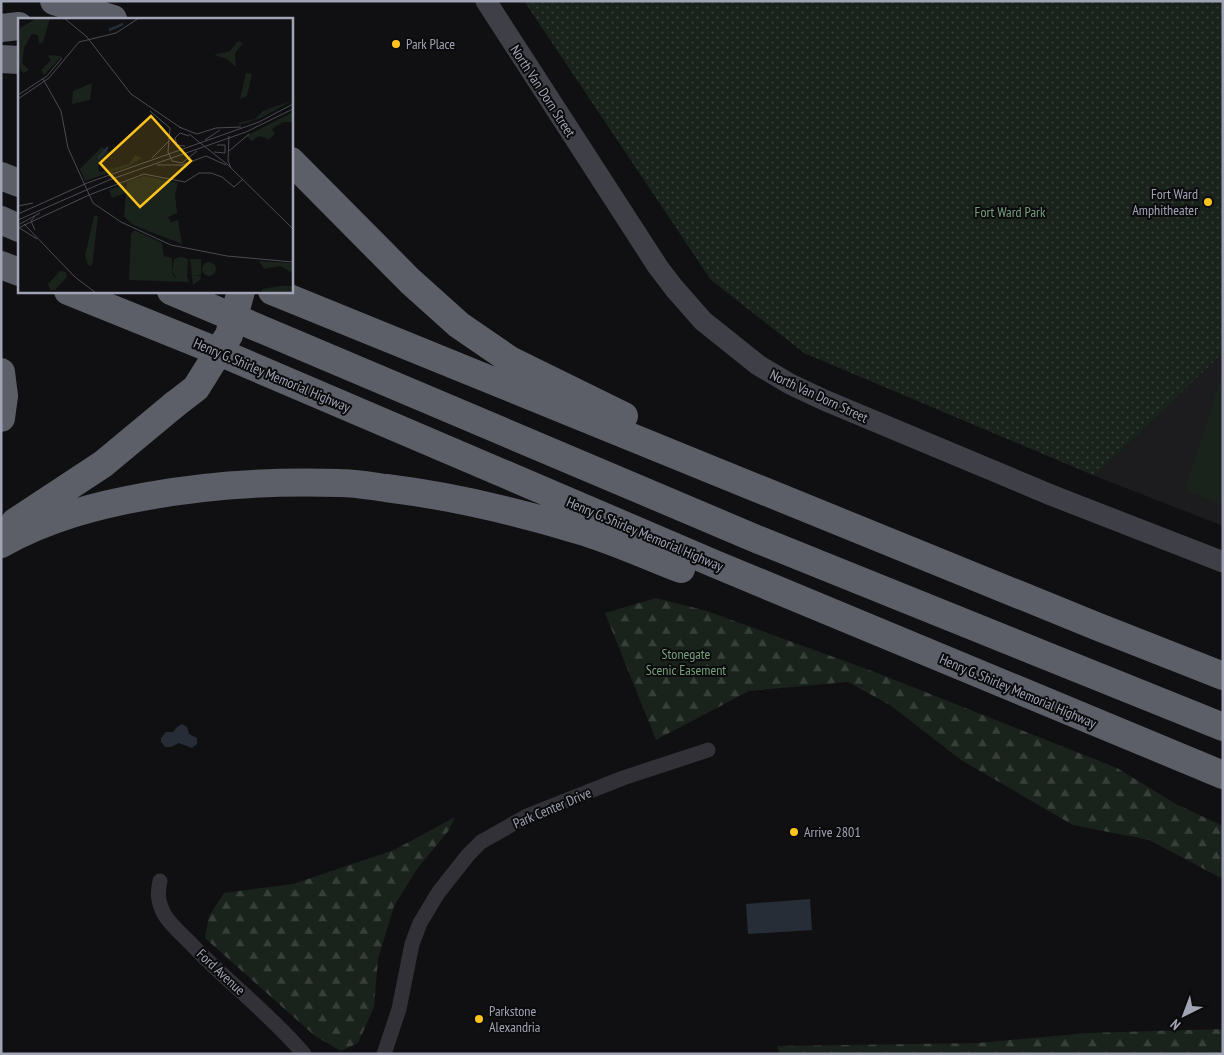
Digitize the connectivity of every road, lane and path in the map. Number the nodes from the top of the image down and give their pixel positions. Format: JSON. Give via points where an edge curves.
{"nodes":[{"id":1,"x":54,"y":1,"type":"edge"},
{"id":2,"x":486,"y":1,"type":"edge"},
{"id":3,"x":110,"y":18,"type":"edge"},
{"id":4,"x":18,"y":26,"type":"edge"},
{"id":5,"x":1,"y":28,"type":"edge"},
{"id":6,"x":1,"y":59,"type":"edge"},
{"id":7,"x":18,"y":60,"type":"edge"},
{"id":8,"x":292,"y":162,"type":"edge"},
{"id":9,"x":1,"y":176,"type":"edge"},
{"id":10,"x":18,"y":184,"type":"edge"},
{"id":11,"x":1,"y":220,"type":"edge"},
{"id":12,"x":18,"y":228,"type":"edge"},
{"id":13,"x":1,"y":264,"type":"edge"},
{"id":14,"x":18,"y":272,"type":"edge"},
{"id":15,"x":70,"y":292,"type":"edge"},
{"id":16,"x":173,"y":292,"type":"edge"},
{"id":17,"x":241,"y":292,"type":"edge"},
{"id":18,"x":274,"y":292,"type":"edge"},
{"id":19,"x":1,"y":372,"type":"edge"},
{"id":20,"x":1,"y":418,"type":"edge"},
{"id":21,"x":1,"y":531,"type":"edge"},
{"id":22,"x":892,"y":543,"type":"junction"},
{"id":23,"x":1,"y":544,"type":"edge"},
{"id":24,"x":1223,"y":562,"type":"edge"},
{"id":25,"x":1223,"y":676,"type":"edge"},
{"id":26,"x":1020,"y":692,"type":"junction"},
{"id":27,"x":1223,"y":727,"type":"edge"},
{"id":28,"x":708,"y":750,"type":"dead end"},
{"id":29,"x":1223,"y":775,"type":"edge"},
{"id":30,"x":160,"y":881,"type":"dead end"},
{"id":31,"x":304,"y":1054,"type":"edge"},
{"id":32,"x":384,"y":1054,"type":"edge"}],
"edges":[{"from":1,"to":3,"type":"highway"},
{"from":2,"to":24,"type":"main road","name":"North Van Dorn Street","via":[[658,267],[703,320],[741,353],[771,374],[824,400],[1051,495]]},
{"from":4,"to":5,"type":"highway"},
{"from":6,"to":7,"type":"highway"},
{"from":8,"to":22,"type":"highway","via":[[431,301],[510,360]]},
{"from":9,"to":10,"type":"highway"},
{"from":11,"to":12,"type":"highway"},
{"from":13,"to":14,"type":"highway"},
{"from":15,"to":26,"type":"highway","name":"Henry G. Shirley Memorial Highway"},
{"from":16,"to":27,"type":"highway","via":[[758,540]]},
{"from":17,"to":21,"type":"highway","bridge":true,"via":[[229,335],[196,388],[103,464]]},
{"from":18,"to":22,"type":"highway"},
{"from":19,"to":20,"type":"highway","via":[[4,396]]},
{"from":22,"to":25,"type":"highway"},
{"from":23,"to":26,"type":"highway","via":[[73,512],[180,490],[342,483],[416,492],[493,507],[580,530],[872,641]]},
{"from":26,"to":29,"type":"highway","name":"Henry G. Shirley Memorial Highway"},
{"from":28,"to":32,"type":"street","name":"Park Center Drive","via":[[623,778],[527,816],[481,842],[438,892],[420,923],[412,944],[399,1009]]},
{"from":30,"to":31,"type":"street","name":"Ford Avenue","via":[[157,896],[174,926]]}]}
